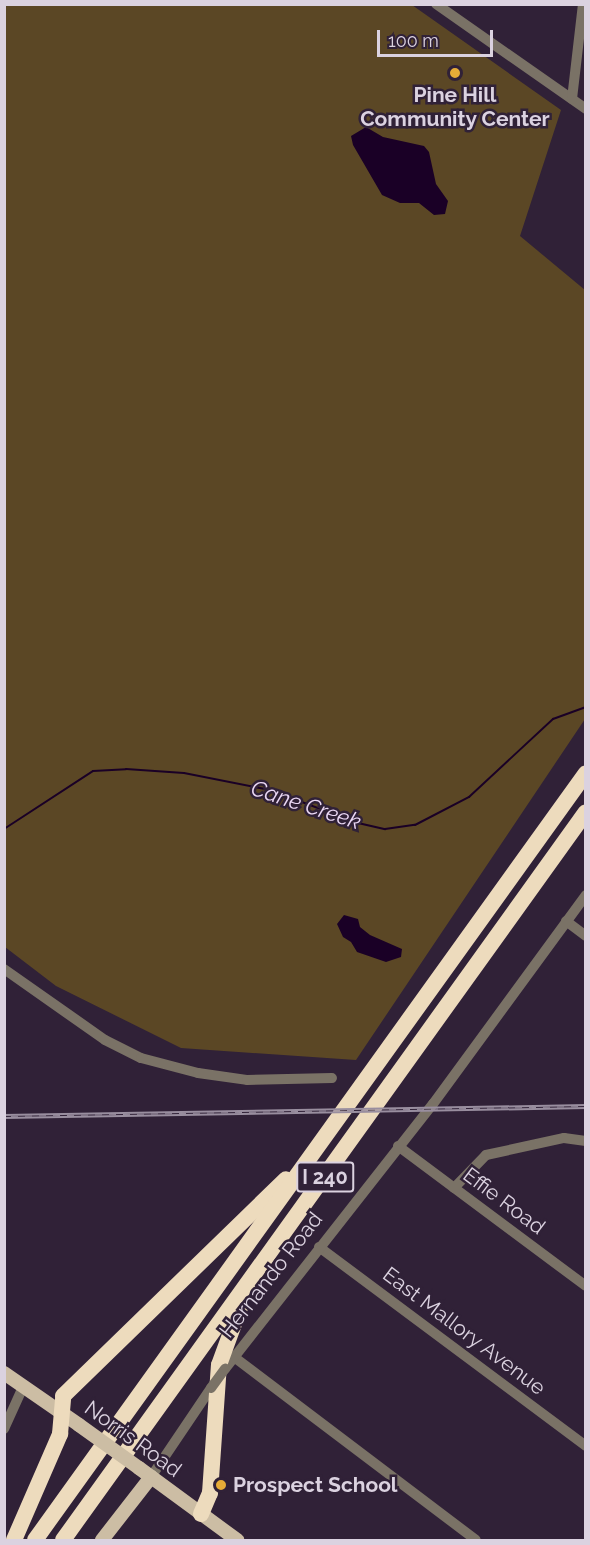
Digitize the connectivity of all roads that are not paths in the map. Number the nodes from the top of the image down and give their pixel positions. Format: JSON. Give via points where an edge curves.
{"nodes":[{"id":1,"x":436,"y":4,"type":"edge"},
{"id":2,"x":583,"y":4,"type":"edge"},
{"id":3,"x":572,"y":99,"type":"junction"},
{"id":4,"x":585,"y":109,"type":"edge"},
{"id":5,"x":585,"y":772,"type":"edge"},
{"id":6,"x":585,"y":812,"type":"edge"},
{"id":7,"x":585,"y":895,"type":"edge"},
{"id":8,"x":566,"y":921,"type":"junction"},
{"id":9,"x":585,"y":936,"type":"edge"},
{"id":10,"x":4,"y":969,"type":"edge"},
{"id":11,"x":332,"y":1078,"type":"dead end"},
{"id":12,"x":585,"y":1141,"type":"edge"},
{"id":13,"x":398,"y":1146,"type":"junction"},
{"id":14,"x":318,"y":1147,"type":"junction"},
{"id":15,"x":454,"y":1188,"type":"junction"},
{"id":16,"x":319,"y":1247,"type":"junction"},
{"id":17,"x":256,"y":1273,"type":"junction"},
{"id":18,"x":585,"y":1286,"type":"edge"},
{"id":19,"x":234,"y":1357,"type":"junction"},
{"id":20,"x":4,"y":1373,"type":"edge"},
{"id":21,"x":23,"y":1387,"type":"junction"},
{"id":22,"x":60,"y":1413,"type":"junction"},
{"id":23,"x":4,"y":1429,"type":"edge"},
{"id":24,"x":585,"y":1446,"type":"edge"},
{"id":25,"x":151,"y":1477,"type":"junction"},
{"id":26,"x":201,"y":1514,"type":"junction"},
{"id":27,"x":14,"y":1540,"type":"edge"},
{"id":28,"x":35,"y":1540,"type":"edge"},
{"id":29,"x":63,"y":1540,"type":"edge"},
{"id":30,"x":102,"y":1540,"type":"edge"},
{"id":31,"x":237,"y":1540,"type":"edge"},
{"id":32,"x":476,"y":1540,"type":"edge"}],
"edges":[{"from":1,"to":3,"type":"street"},
{"from":2,"to":3,"type":"street"},
{"from":3,"to":4,"type":"street"},
{"from":5,"to":14,"type":"highway","number":"I 240"},
{"from":6,"to":17,"type":"highway","number":"I 240"},
{"from":7,"to":8,"type":"street","name":"Hernando Road"},
{"from":8,"to":9,"type":"street"},
{"from":8,"to":13,"type":"street","name":"Hernando Road"},
{"from":10,"to":11,"type":"street","via":[[105,1040],[141,1058],[198,1073],[247,1080]]},
{"from":12,"to":15,"type":"street","via":[[564,1138],[486,1155]]},
{"from":13,"to":15,"type":"street","name":"Effie Road"},
{"from":13,"to":16,"type":"street","name":"Hernando Road"},
{"from":14,"to":22,"type":"highway","via":[[63,1396]]},
{"from":14,"to":28,"type":"highway","number":"I 240"},
{"from":15,"to":18,"type":"street","name":"Effie Road"},
{"from":16,"to":19,"type":"street","name":"Hernando Road"},
{"from":16,"to":24,"type":"street","name":"East Mallory Avenue"},
{"from":17,"to":26,"type":"highway","via":[[219,1365],[210,1493]]},
{"from":17,"to":29,"type":"highway","number":"I 240"},
{"from":19,"to":25,"type":"street","name":"Hernando Road","bridge":true},
{"from":19,"to":32,"type":"street"},
{"from":20,"to":21,"type":"main road","name":"Norris Road"},
{"from":21,"to":22,"type":"main road","name":"Norris Road"},
{"from":21,"to":23,"type":"street"},
{"from":22,"to":25,"type":"main road","name":"Norris Road","bridge":true},
{"from":22,"to":27,"type":"highway","via":[[60,1434]]},
{"from":25,"to":26,"type":"main road","name":"Norris Road"},
{"from":25,"to":30,"type":"main road","name":"Hernando Road"},
{"from":26,"to":31,"type":"main road","name":"Norris Road"}]}
